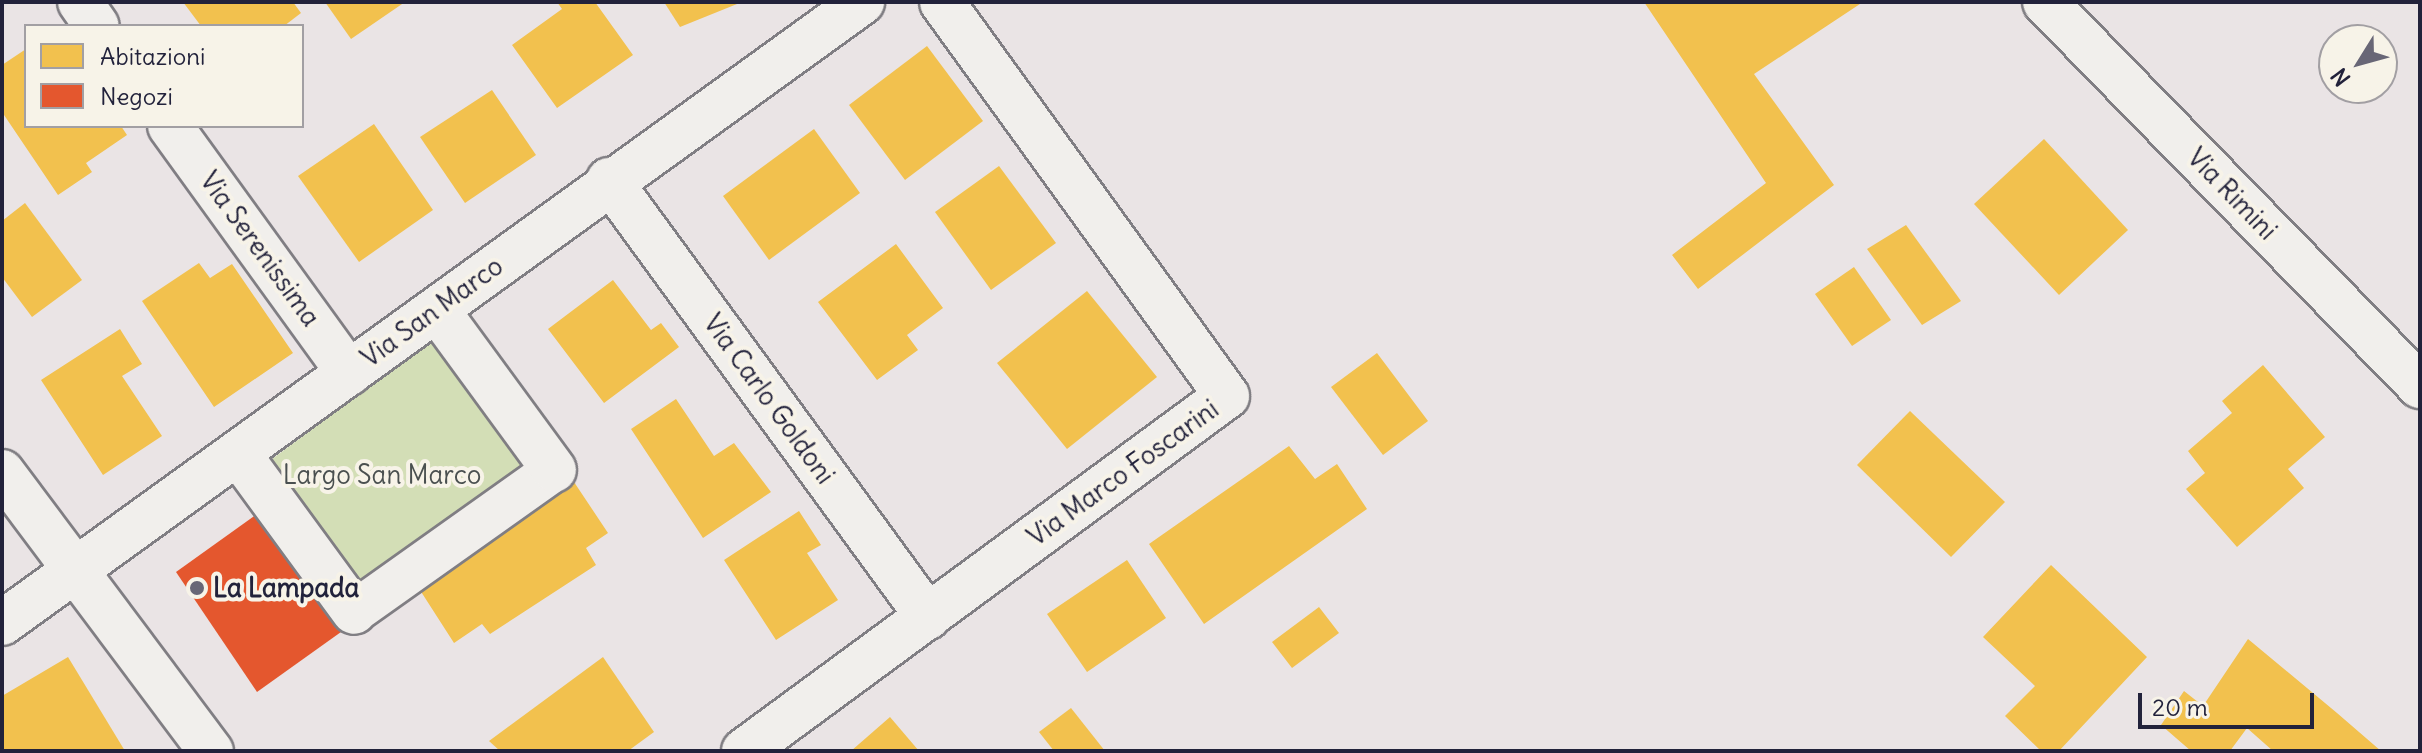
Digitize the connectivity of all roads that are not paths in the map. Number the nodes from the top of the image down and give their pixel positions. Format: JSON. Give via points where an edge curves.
{"nodes":[{"id":1,"x":80,"y":2,"type":"edge"},
{"id":2,"x":862,"y":2,"type":"edge"},
{"id":3,"x":942,"y":2,"type":"edge"},
{"id":4,"x":2045,"y":2,"type":"edge"},
{"id":5,"x":96,"y":24,"type":"edge"},
{"id":6,"x":171,"y":128,"type":"edge"},
{"id":7,"x":609,"y":180,"type":"junction"},
{"id":8,"x":437,"y":310,"type":"junction"},
{"id":9,"x":349,"y":373,"type":"junction"},
{"id":10,"x":2420,"y":386,"type":"edge"},
{"id":11,"x":240,"y":456,"type":"junction"},
{"id":12,"x":554,"y":470,"type":"joint"},
{"id":13,"x":2,"y":472,"type":"edge"},
{"id":14,"x":74,"y":574,"type":"junction"},
{"id":15,"x":354,"y":612,"type":"joint"},
{"id":16,"x":928,"y":617,"type":"junction"},
{"id":17,"x":2,"y":623,"type":"edge"},
{"id":18,"x":211,"y":751,"type":"edge"},
{"id":19,"x":744,"y":751,"type":"edge"}],
"edges":[{"from":1,"to":5,"type":"street"},
{"from":2,"to":7,"type":"street","name":"Via San Marco"},
{"from":3,"to":16,"type":"street","name":"Via Marco Foscarini","via":[[1227,396]]},
{"from":4,"to":10,"type":"street","name":"Via Rimini"},
{"from":6,"to":9,"type":"street","name":"Via Serenissima"},
{"from":7,"to":8,"type":"street","name":"Via San Marco"},
{"from":7,"to":16,"type":"street","name":"Via Carlo Goldoni"},
{"from":8,"to":9,"type":"street","name":"Via San Marco"},
{"from":8,"to":12,"type":"street"},
{"from":9,"to":11,"type":"street","name":"Via San Marco"},
{"from":11,"to":14,"type":"street","name":"Via San Marco"},
{"from":11,"to":15,"type":"street"},
{"from":12,"to":15,"type":"street"},
{"from":13,"to":14,"type":"street"},
{"from":14,"to":17,"type":"street","name":"Via San Marco"},
{"from":14,"to":18,"type":"street"},
{"from":16,"to":19,"type":"street","name":"Via Marco Foscarini"}]}
